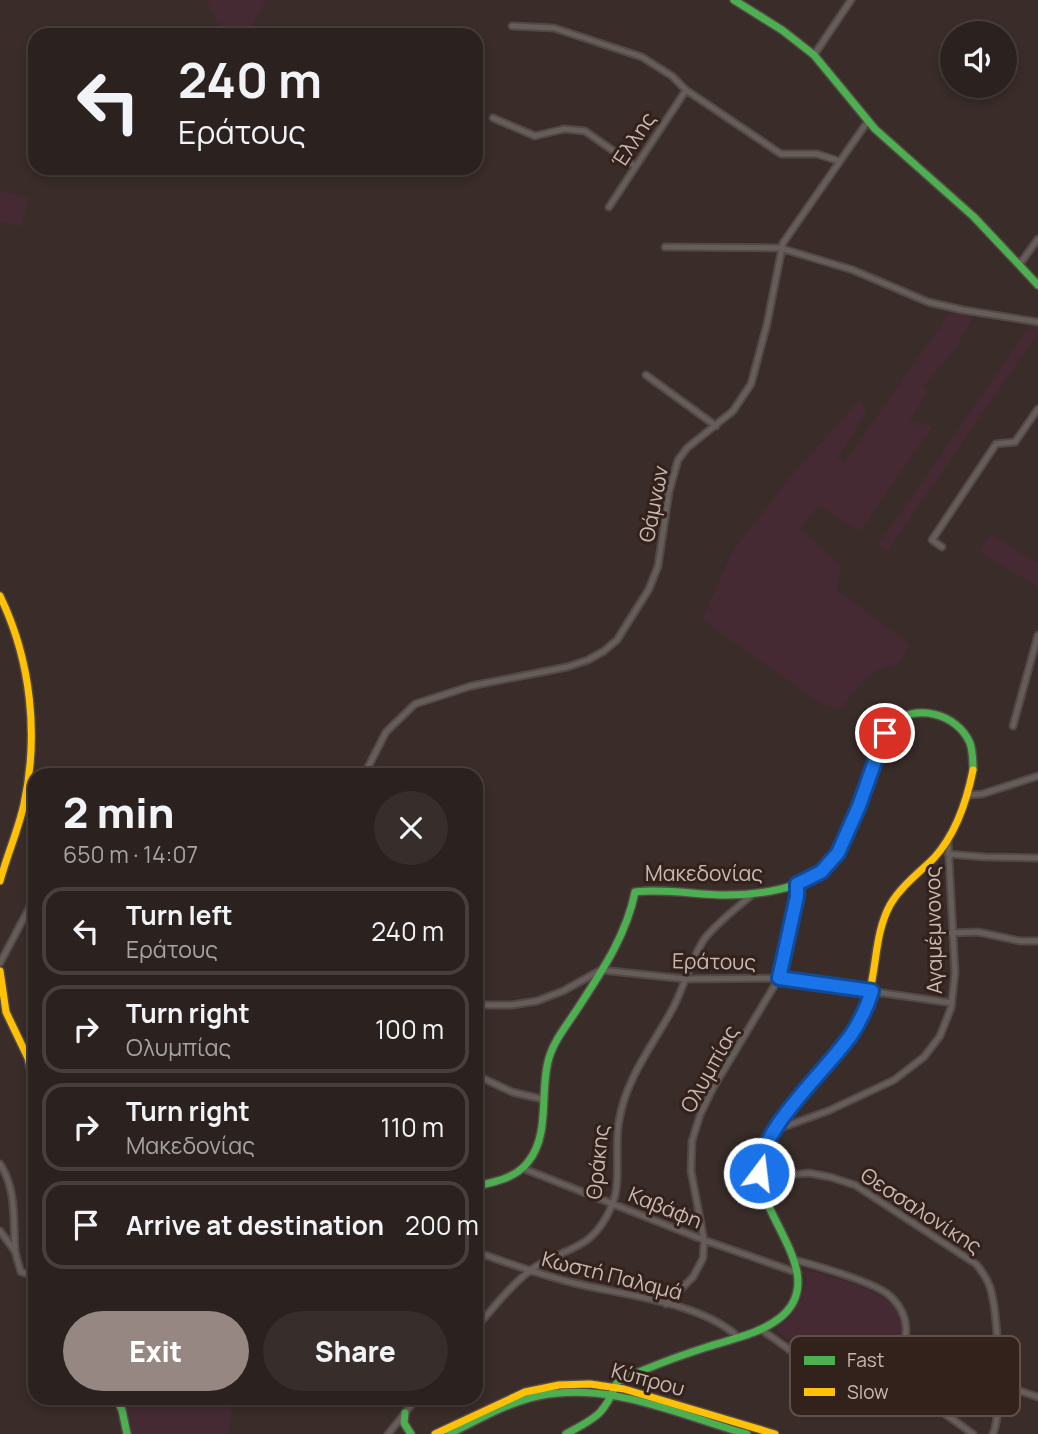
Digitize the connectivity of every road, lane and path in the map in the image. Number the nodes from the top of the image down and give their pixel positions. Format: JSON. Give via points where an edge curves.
{"nodes":[{"id":1,"x":734,"y":0,"type":"edge"},
{"id":2,"x":851,"y":0,"type":"edge"},
{"id":3,"x":512,"y":26,"type":"dead end"},
{"id":4,"x":814,"y":55,"type":"junction"},
{"id":5,"x":687,"y":90,"type":"junction"},
{"id":6,"x":492,"y":118,"type":"dead end"},
{"id":7,"x":869,"y":121,"type":"junction"},
{"id":8,"x":839,"y":161,"type":"junction"},
{"id":9,"x":635,"y":166,"type":"junction"},
{"id":10,"x":609,"y":207,"type":"dead end"},
{"id":11,"x":1038,"y":239,"type":"edge"},
{"id":12,"x":665,"y":247,"type":"dead end"},
{"id":13,"x":780,"y":248,"type":"junction"},
{"id":14,"x":1019,"y":265,"type":"junction"},
{"id":15,"x":1038,"y":285,"type":"edge"},
{"id":16,"x":1038,"y":322,"type":"edge"},
{"id":17,"x":646,"y":375,"type":"dead end"},
{"id":18,"x":1038,"y":409,"type":"edge"},
{"id":19,"x":716,"y":426,"type":"junction"},
{"id":20,"x":942,"y":547,"type":"dead end"},
{"id":21,"x":0,"y":596,"type":"edge"},
{"id":22,"x":1038,"y":635,"type":"edge"},
{"id":23,"x":1013,"y":726,"type":"dead end"},
{"id":24,"x":29,"y":768,"type":"edge"},
{"id":25,"x":368,"y":768,"type":"edge"},
{"id":26,"x":28,"y":776,"type":"edge"},
{"id":27,"x":1038,"y":776,"type":"edge"},
{"id":28,"x":968,"y":795,"type":"junction"},
{"id":29,"x":948,"y":838,"type":"junction"},
{"id":30,"x":948,"y":854,"type":"junction"},
{"id":31,"x":1038,"y":858,"type":"edge"},
{"id":32,"x":0,"y":881,"type":"edge"},
{"id":33,"x":797,"y":884,"type":"junction"},
{"id":34,"x":752,"y":894,"type":"junction"},
{"id":35,"x":28,"y":910,"type":"edge"},
{"id":36,"x":951,"y":933,"type":"junction"},
{"id":37,"x":1038,"y":941,"type":"edge"},
{"id":38,"x":0,"y":963,"type":"edge"},
{"id":39,"x":601,"y":970,"type":"junction"},
{"id":40,"x":0,"y":971,"type":"edge"},
{"id":41,"x":779,"y":978,"type":"junction"},
{"id":42,"x":686,"y":979,"type":"junction"},
{"id":43,"x":872,"y":991,"type":"junction"},
{"id":44,"x":952,"y":1003,"type":"junction"},
{"id":45,"x":483,"y":1004,"type":"edge"},
{"id":46,"x":3,"y":1012,"type":"edge"},
{"id":47,"x":28,"y":1058,"type":"edge"},
{"id":48,"x":483,"y":1078,"type":"edge"},
{"id":49,"x":542,"y":1099,"type":"junction"},
{"id":50,"x":775,"y":1130,"type":"junction"},
{"id":51,"x":0,"y":1164,"type":"edge"},
{"id":52,"x":522,"y":1168,"type":"junction"},
{"id":53,"x":760,"y":1178,"type":"junction"},
{"id":54,"x":483,"y":1184,"type":"edge"},
{"id":55,"x":613,"y":1204,"type":"junction"},
{"id":56,"x":0,"y":1231,"type":"edge"},
{"id":57,"x":704,"y":1240,"type":"junction"},
{"id":58,"x":15,"y":1251,"type":"junction"},
{"id":59,"x":483,"y":1255,"type":"edge"},
{"id":60,"x":795,"y":1260,"type":"junction"},
{"id":61,"x":529,"y":1271,"type":"junction"},
{"id":62,"x":798,"y":1273,"type":"junction"},
{"id":63,"x":28,"y":1274,"type":"edge"},
{"id":64,"x":666,"y":1304,"type":"junction"},
{"id":65,"x":483,"y":1320,"type":"edge"},
{"id":66,"x":760,"y":1329,"type":"junction"},
{"id":67,"x":737,"y":1336,"type":"junction"},
{"id":68,"x":904,"y":1336,"type":"edge"},
{"id":69,"x":996,"y":1336,"type":"edge"},
{"id":70,"x":790,"y":1349,"type":"edge"},
{"id":71,"x":642,"y":1371,"type":"junction"},
{"id":72,"x":613,"y":1390,"type":"junction"},
{"id":73,"x":1020,"y":1391,"type":"dead end"},
{"id":74,"x":638,"y":1393,"type":"junction"},
{"id":75,"x":1038,"y":1397,"type":"edge"},
{"id":76,"x":120,"y":1405,"type":"edge"},
{"id":77,"x":411,"y":1405,"type":"edge"},
{"id":78,"x":405,"y":1413,"type":"junction"},
{"id":79,"x":948,"y":1416,"type":"edge"},
{"id":80,"x":997,"y":1416,"type":"edge"},
{"id":81,"x":128,"y":1433,"type":"edge"},
{"id":82,"x":388,"y":1434,"type":"edge"},
{"id":83,"x":411,"y":1434,"type":"edge"},
{"id":84,"x":435,"y":1434,"type":"edge"},
{"id":85,"x":449,"y":1434,"type":"edge"},
{"id":86,"x":566,"y":1434,"type":"edge"},
{"id":87,"x":747,"y":1434,"type":"edge"},
{"id":88,"x":775,"y":1434,"type":"edge"},
{"id":89,"x":973,"y":1434,"type":"edge"},
{"id":90,"x":994,"y":1434,"type":"edge"}],
"edges":[{"from":1,"to":4,"type":"street"},
{"from":2,"to":4,"type":"street"},
{"from":3,"to":5,"type":"street","via":[[554,28],[642,57]]},
{"from":4,"to":7,"type":"street"},
{"from":5,"to":8,"type":"street","via":[[781,154],[817,154]]},
{"from":5,"to":9,"type":"street","name":"Έλλης"},
{"from":6,"to":9,"type":"street","via":[[535,136],[564,129],[585,131]]},
{"from":7,"to":8,"type":"street","name":"Θάμνων"},
{"from":7,"to":14,"type":"street"},
{"from":8,"to":13,"type":"street","name":"Θάμνων"},
{"from":9,"to":10,"type":"street","name":"Έλλης"},
{"from":11,"to":14,"type":"street"},
{"from":12,"to":13,"type":"street"},
{"from":13,"to":16,"type":"street","via":[[853,270],[928,302]]},
{"from":13,"to":19,"type":"street","name":"Θάμνων","via":[[752,381],[736,408]]},
{"from":14,"to":15,"type":"street"},
{"from":17,"to":19,"type":"street"},
{"from":18,"to":20,"type":"street","via":[[1015,442],[996,444],[980,466],[932,540]]},
{"from":19,"to":25,"type":"street","name":"Θάμνων","via":[[678,460],[658,566],[617,640],[588,660],[567,667],[484,683],[415,704],[386,732]]},
{"from":21,"to":24,"type":"street","via":[[12,616],[21,648],[31,731]]},
{"from":22,"to":23,"type":"street"},
{"from":26,"to":32,"type":"street"},
{"from":27,"to":28,"type":"street"},
{"from":28,"to":29,"type":"street","name":"Μακεδονίας"},
{"from":28,"to":33,"type":"street","name":"Μακεδονίας","via":[[974,755],[962,732],[934,714],[917,711],[901,716],[885,733],[838,853],[821,872]]},
{"from":29,"to":30,"type":"street","name":"Αγαμέμνονος"},
{"from":29,"to":43,"type":"street","name":"Μακεδονίας","via":[[905,885],[884,918]]},
{"from":30,"to":31,"type":"street"},
{"from":30,"to":36,"type":"street","name":"Αγαμέμνονος"},
{"from":33,"to":34,"type":"street","name":"Μακεδονίας"},
{"from":33,"to":41,"type":"street","name":"Ολυμπίας"},
{"from":34,"to":39,"type":"street","name":"Μακεδονίας","via":[[635,892],[628,921]]},
{"from":34,"to":42,"type":"street","name":"Θράκης","via":[[706,937]]},
{"from":35,"to":38,"type":"street"},
{"from":36,"to":37,"type":"street"},
{"from":36,"to":44,"type":"street","name":"Αγαμέμνονος"},
{"from":39,"to":42,"type":"street","name":"Εράτους"},
{"from":39,"to":45,"type":"street","via":[[537,1001]]},
{"from":39,"to":49,"type":"street","name":"Μακεδονίας","via":[[550,1054]]},
{"from":40,"to":46,"type":"street"},
{"from":41,"to":42,"type":"street","name":"Εράτους"},
{"from":41,"to":43,"type":"street","name":"Εράτους"},
{"from":41,"to":57,"type":"street","name":"Ολυμπίας","via":[[705,1100],[695,1129],[691,1171]]},
{"from":42,"to":55,"type":"street","name":"Θράκης","via":[[627,1091],[615,1143]]},
{"from":43,"to":44,"type":"street","name":"Εράτους"},
{"from":43,"to":50,"type":"street","name":"Μακεδονίας","via":[[852,1034]]},
{"from":44,"to":50,"type":"street","name":"Αγαμέμνονος","via":[[938,1039],[907,1071],[841,1106]]},
{"from":46,"to":47,"type":"street"},
{"from":48,"to":49,"type":"street"},
{"from":49,"to":52,"type":"street","name":"Μακεδονίας","via":[[539,1142]]},
{"from":50,"to":53,"type":"street","name":"Μακεδονίας","via":[[761,1157]]},
{"from":51,"to":58,"type":"street","via":[[8,1176],[14,1208]]},
{"from":52,"to":54,"type":"street"},
{"from":52,"to":55,"type":"street","name":"Καβάφη"},
{"from":53,"to":60,"type":"street","name":"Μακεδονίας","via":[[767,1206]]},
{"from":53,"to":69,"type":"street","name":"Θεσσαλονίκης","via":[[813,1174],[855,1185],[976,1264],[989,1283]]},
{"from":55,"to":57,"type":"street","name":"Καβάφη"},
{"from":55,"to":61,"type":"street","name":"Θράκης","via":[[592,1238]]},
{"from":56,"to":58,"type":"street"},
{"from":57,"to":62,"type":"street","name":"Καβάφη"},
{"from":57,"to":64,"type":"street","name":"Ολυμπίας","via":[[699,1269]]},
{"from":58,"to":63,"type":"street","via":[[21,1272]]},
{"from":59,"to":61,"type":"street","name":"Κωστή Παλαμά"},
{"from":60,"to":62,"type":"street","name":"Μακεδονίας"},
{"from":60,"to":68,"type":"street","via":[[873,1286],[894,1299],[903,1317]]},
{"from":61,"to":64,"type":"street","name":"Κωστή Παλαμά"},
{"from":61,"to":65,"type":"street","name":"Θράκης"},
{"from":62,"to":66,"type":"street","name":"Μακεδονίας","via":[[789,1308]]},
{"from":64,"to":67,"type":"street","name":"Κωστή Παλαμά","via":[[724,1324]]},
{"from":66,"to":67,"type":"street","name":"Μακεδονίας"},
{"from":66,"to":70,"type":"street"},
{"from":67,"to":71,"type":"street","name":"Μακεδονίας"},
{"from":71,"to":72,"type":"street","name":"Μακεδονίας","via":[[619,1381]]},
{"from":71,"to":74,"type":"street","via":[[631,1382]]},
{"from":72,"to":74,"type":"street","name":"Κύπρου"},
{"from":72,"to":84,"type":"street","name":"Κύπρου","via":[[596,1384],[530,1391]]},
{"from":72,"to":85,"type":"street","name":"Κύπρου","via":[[539,1395]]},
{"from":72,"to":86,"type":"street","via":[[607,1407]]},
{"from":72,"to":87,"type":"street","name":"Κύπρου"},
{"from":73,"to":75,"type":"street"},
{"from":74,"to":88,"type":"street","name":"Κύπρου"},
{"from":76,"to":81,"type":"street"},
{"from":77,"to":78,"type":"street"},
{"from":78,"to":82,"type":"street"},
{"from":78,"to":83,"type":"street","via":[[404,1423]]},
{"from":79,"to":89,"type":"street"},
{"from":80,"to":90,"type":"street","name":"Θεσσαλονίκης"}]}
